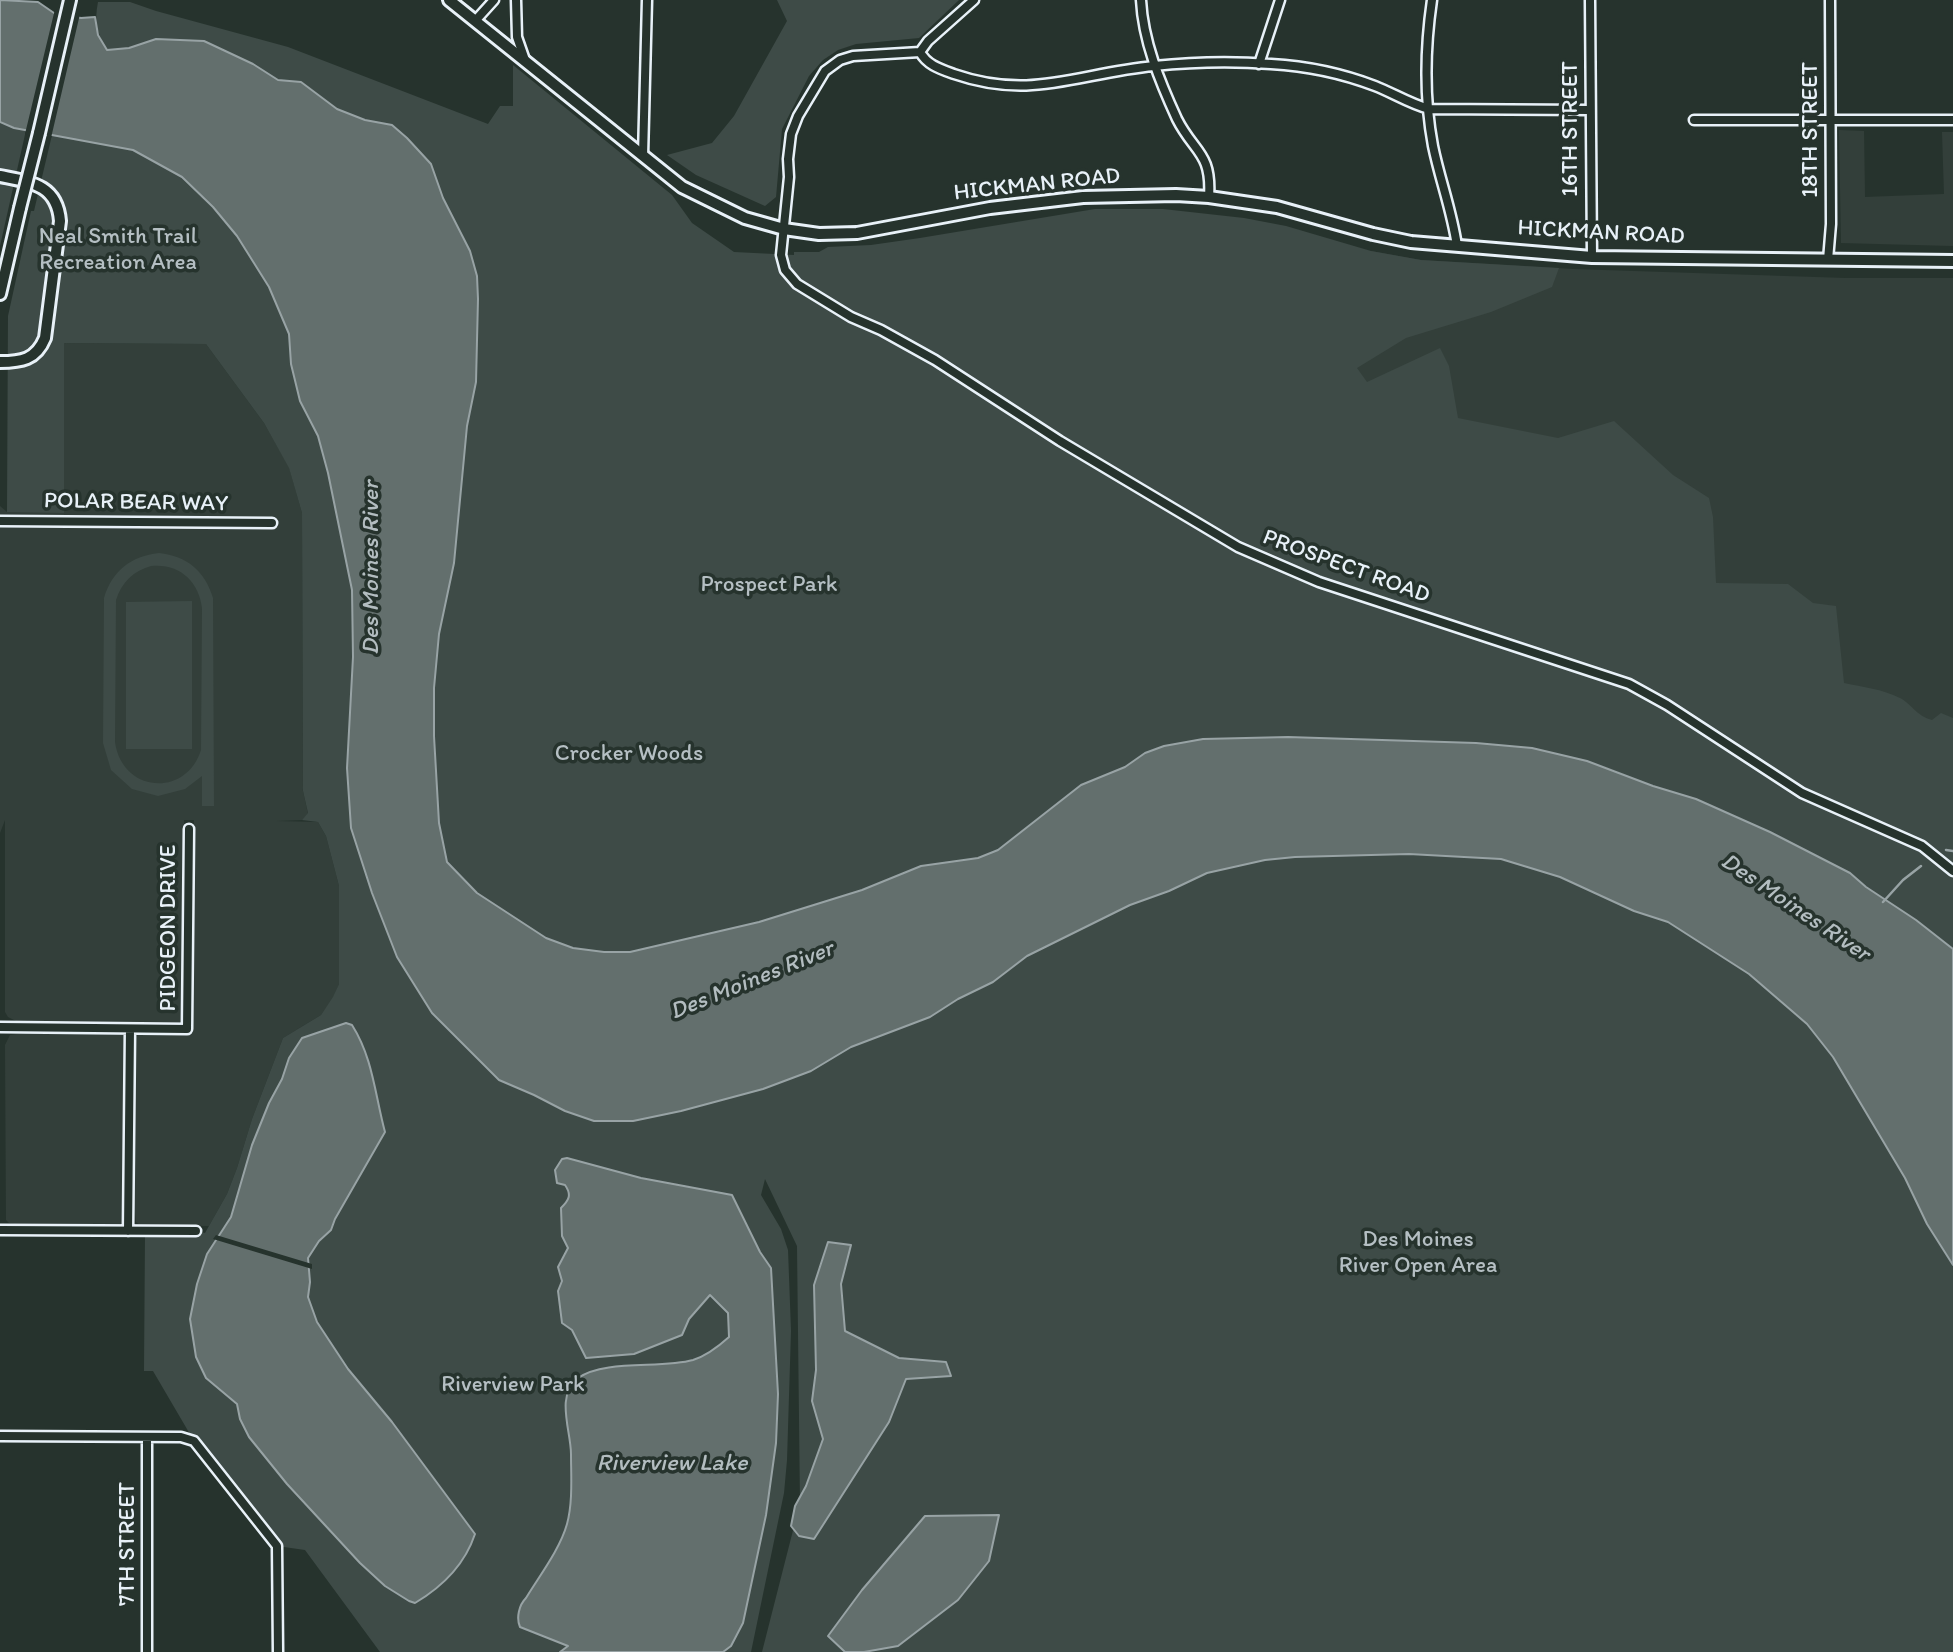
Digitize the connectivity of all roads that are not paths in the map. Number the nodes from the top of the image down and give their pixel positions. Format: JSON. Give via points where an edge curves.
{"nodes":[{"id":1,"x":70,"y":0,"type":"edge"},
{"id":2,"x":449,"y":0,"type":"edge"},
{"id":3,"x":494,"y":0,"type":"edge"},
{"id":4,"x":516,"y":0,"type":"edge"},
{"id":5,"x":647,"y":0,"type":"edge"},
{"id":6,"x":974,"y":0,"type":"edge"},
{"id":7,"x":1141,"y":0,"type":"edge"},
{"id":8,"x":1280,"y":0,"type":"edge"},
{"id":9,"x":1432,"y":0,"type":"edge"},
{"id":10,"x":1590,"y":0,"type":"edge"},
{"id":11,"x":1830,"y":0,"type":"edge"},
{"id":12,"x":475,"y":21,"type":"junction"},
{"id":13,"x":920,"y":52,"type":"junction"},
{"id":14,"x":525,"y":60,"type":"junction"},
{"id":15,"x":1259,"y":64,"type":"junction"},
{"id":16,"x":1156,"y":65,"type":"junction"},
{"id":17,"x":1429,"y":109,"type":"junction"},
{"id":18,"x":1590,"y":110,"type":"junction"},
{"id":19,"x":1694,"y":120,"type":"dead end"},
{"id":20,"x":1830,"y":120,"type":"junction"},
{"id":21,"x":1953,"y":120,"type":"edge"},
{"id":22,"x":643,"y":156,"type":"junction"},
{"id":23,"x":0,"y":176,"type":"edge"},
{"id":24,"x":1209,"y":197,"type":"junction"},
{"id":25,"x":784,"y":229,"type":"junction"},
{"id":26,"x":1457,"y":246,"type":"junction"},
{"id":27,"x":1592,"y":257,"type":"junction"},
{"id":28,"x":1829,"y":260,"type":"junction"},
{"id":29,"x":1953,"y":261,"type":"edge"},
{"id":30,"x":0,"y":294,"type":"edge"},
{"id":31,"x":0,"y":362,"type":"edge"},
{"id":32,"x":0,"y":521,"type":"edge"},
{"id":33,"x":272,"y":523,"type":"dead end"},
{"id":34,"x":189,"y":828,"type":"dead end"},
{"id":35,"x":1953,"y":871,"type":"edge"},
{"id":36,"x":0,"y":1027,"type":"edge"},
{"id":37,"x":130,"y":1029,"type":"junction"},
{"id":38,"x":0,"y":1230,"type":"edge"},
{"id":39,"x":128,"y":1231,"type":"junction"},
{"id":40,"x":196,"y":1231,"type":"dead end"},
{"id":41,"x":0,"y":1436,"type":"edge"},
{"id":42,"x":147,"y":1437,"type":"junction"},
{"id":43,"x":147,"y":1652,"type":"edge"},
{"id":44,"x":278,"y":1652,"type":"edge"}],
"edges":[{"from":1,"to":30,"type":"main road","bridge":true},
{"from":2,"to":12,"type":"main road","name":"HICKMAN ROAD"},
{"from":3,"to":12,"type":"street"},
{"from":4,"to":14,"type":"street","via":[[517,37]]},
{"from":5,"to":22,"type":"street"},
{"from":6,"to":13,"type":"street"},
{"from":7,"to":16,"type":"street","via":[[1142,22]]},
{"from":8,"to":15,"type":"street"},
{"from":9,"to":17,"type":"street","via":[[1426,76]]},
{"from":10,"to":18,"type":"street","name":"16TH STREET"},
{"from":11,"to":20,"type":"street","name":"18TH STREET"},
{"from":12,"to":14,"type":"main road","name":"HICKMAN ROAD"},
{"from":13,"to":16,"type":"street","via":[[925,61],[950,73],[1013,87],[1052,85]]},
{"from":13,"to":25,"type":"street","name":"PROSPECT ROAD","via":[[853,56],[825,71],[791,134]]},
{"from":14,"to":22,"type":"main road","name":"HICKMAN ROAD"},
{"from":15,"to":16,"type":"street"},
{"from":15,"to":17,"type":"street","via":[[1332,71]]},
{"from":16,"to":24,"type":"street","via":[[1179,121],[1206,160]]},
{"from":17,"to":18,"type":"street"},
{"from":17,"to":26,"type":"street","via":[[1432,142]]},
{"from":18,"to":27,"type":"street","name":"16TH STREET"},
{"from":19,"to":20,"type":"street"},
{"from":20,"to":21,"type":"street"},
{"from":20,"to":28,"type":"street","name":"18TH STREET"},
{"from":22,"to":25,"type":"main road","name":"HICKMAN ROAD","via":[[702,199]]},
{"from":23,"to":31,"type":"main road","via":[[44,189],[56,202],[60,221],[41,347],[28,360]]},
{"from":24,"to":25,"type":"main road","name":"HICKMAN ROAD","via":[[1083,197],[990,208],[857,233]]},
{"from":24,"to":26,"type":"main road","name":"HICKMAN ROAD","via":[[1276,207],[1411,242]]},
{"from":25,"to":35,"type":"street","name":"PROSPECT ROAD","via":[[781,256],[785,270],[806,291],[935,360],[1238,547],[1319,582],[1637,688],[1801,793],[1922,846]]},
{"from":26,"to":27,"type":"main road","name":"HICKMAN ROAD"},
{"from":27,"to":28,"type":"main road","name":"HICKMAN ROAD"},
{"from":28,"to":29,"type":"main road","name":"HICKMAN ROAD"},
{"from":32,"to":33,"type":"street","name":"POLAR BEAR WAY"},
{"from":34,"to":37,"type":"street","name":"PIDGEON DRIVE","via":[[187,1029]]},
{"from":36,"to":37,"type":"street"},
{"from":37,"to":39,"type":"street"},
{"from":38,"to":39,"type":"street"},
{"from":39,"to":40,"type":"street"},
{"from":41,"to":42,"type":"street"},
{"from":42,"to":43,"type":"street","name":"7TH STREET"},
{"from":42,"to":44,"type":"street","via":[[194,1441],[277,1546]]}]}
